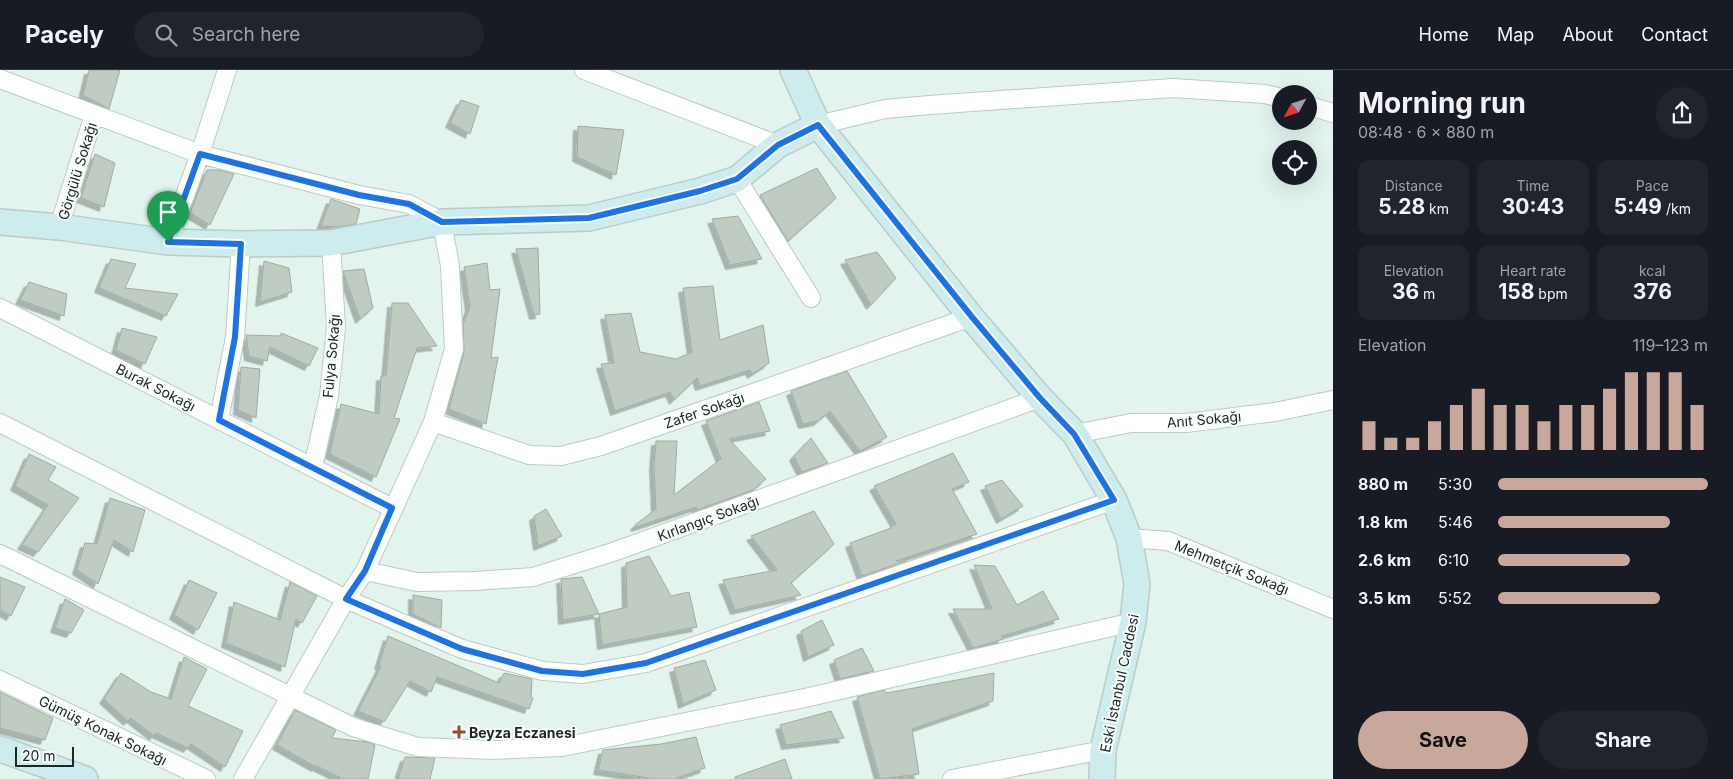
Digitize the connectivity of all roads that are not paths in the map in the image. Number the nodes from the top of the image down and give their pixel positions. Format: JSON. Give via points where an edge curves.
{"nodes":[{"id":1,"x":226,"y":70,"type":"edge"},
{"id":2,"x":584,"y":70,"type":"edge"},
{"id":3,"x":793,"y":70,"type":"edge"},
{"id":4,"x":0,"y":79,"type":"edge"},
{"id":5,"x":1272,"y":96,"type":"edge"},
{"id":6,"x":1318,"y":109,"type":"edge"},
{"id":7,"x":1333,"y":113,"type":"edge"},
{"id":8,"x":94,"y":115,"type":"junction"},
{"id":9,"x":818,"y":125,"type":"junction"},
{"id":10,"x":778,"y":145,"type":"junction"},
{"id":11,"x":200,"y":154,"type":"junction"},
{"id":12,"x":737,"y":179,"type":"junction"},
{"id":13,"x":0,"y":222,"type":"edge"},
{"id":14,"x":442,"y":222,"type":"junction"},
{"id":15,"x":59,"y":227,"type":"junction"},
{"id":16,"x":168,"y":242,"type":"junction"},
{"id":17,"x":331,"y":243,"type":"junction"},
{"id":18,"x":241,"y":244,"type":"junction"},
{"id":19,"x":811,"y":298,"type":"dead end"},
{"id":20,"x":0,"y":308,"type":"edge"},
{"id":21,"x":972,"y":317,"type":"junction"},
{"id":22,"x":1040,"y":398,"type":"junction"},
{"id":23,"x":1333,"y":400,"type":"edge"},
{"id":24,"x":219,"y":420,"type":"junction"},
{"id":25,"x":433,"y":422,"type":"junction"},
{"id":26,"x":0,"y":423,"type":"edge"},
{"id":27,"x":1074,"y":434,"type":"junction"},
{"id":28,"x":313,"y":467,"type":"junction"},
{"id":29,"x":1114,"y":500,"type":"junction"},
{"id":30,"x":392,"y":508,"type":"junction"},
{"id":31,"x":1129,"y":538,"type":"junction"},
{"id":32,"x":0,"y":554,"type":"edge"},
{"id":33,"x":365,"y":571,"type":"junction"},
{"id":34,"x":346,"y":599,"type":"junction"},
{"id":35,"x":1333,"y":609,"type":"edge"},
{"id":36,"x":1133,"y":622,"type":"junction"},
{"id":37,"x":0,"y":680,"type":"edge"},
{"id":38,"x":291,"y":696,"type":"junction"},
{"id":39,"x":0,"y":749,"type":"edge"},
{"id":40,"x":1103,"y":750,"type":"junction"},
{"id":41,"x":85,"y":779,"type":"edge"},
{"id":42,"x":206,"y":779,"type":"edge"},
{"id":43,"x":242,"y":779,"type":"edge"},
{"id":44,"x":952,"y":779,"type":"edge"},
{"id":45,"x":1102,"y":779,"type":"edge"}],
"edges":[{"from":1,"to":11,"type":"street"},
{"from":2,"to":10,"type":"street"},
{"from":3,"to":9,"type":"street","name":"Eski İstanbul Caddesi"},
{"from":4,"to":8,"type":"street","name":"Görgülü Sokağı"},
{"from":5,"to":9,"type":"street","via":[[1173,88],[885,109]]},
{"from":6,"to":7,"type":"street"},
{"from":8,"to":11,"type":"street","name":"Görgülü Sokağı"},
{"from":8,"to":15,"type":"street","name":"Görgülü Sokağı"},
{"from":9,"to":10,"type":"street"},
{"from":9,"to":21,"type":"street","name":"Eski İstanbul Caddesi"},
{"from":10,"to":12,"type":"street"},
{"from":11,"to":14,"type":"street","name":"Görgülü Sokağı","via":[[359,195],[409,204]]},
{"from":11,"to":16,"type":"street"},
{"from":12,"to":14,"type":"street","via":[[589,218]]},
{"from":12,"to":19,"type":"street"},
{"from":13,"to":15,"type":"street"},
{"from":14,"to":17,"type":"street"},
{"from":14,"to":25,"type":"street","via":[[450,266],[454,349]]},
{"from":15,"to":16,"type":"street"},
{"from":16,"to":18,"type":"street"},
{"from":17,"to":18,"type":"street"},
{"from":17,"to":28,"type":"street","name":"Fulya Sokağı","via":[[336,327],[329,396]]},
{"from":18,"to":24,"type":"street","via":[[235,337]]},
{"from":20,"to":24,"type":"street","name":"Burak Sokağı"},
{"from":21,"to":22,"type":"street","name":"Eski İstanbul Caddesi"},
{"from":21,"to":25,"type":"street","name":"Zafer Sokağı","via":[[601,446],[561,456],[529,455]]},
{"from":22,"to":27,"type":"street","name":"Eski İstanbul Caddesi"},
{"from":22,"to":33,"type":"street","name":"Kırlangıç Sokağı","via":[[623,549],[534,576],[417,582]]},
{"from":23,"to":27,"type":"street","name":"Anıt Sokağı","via":[[1275,412],[1186,423],[1131,423]]},
{"from":24,"to":28,"type":"street","name":"Burak Sokağı"},
{"from":25,"to":30,"type":"street"},
{"from":26,"to":34,"type":"street"},
{"from":27,"to":29,"type":"street","name":"Eski İstanbul Caddesi"},
{"from":28,"to":30,"type":"street","name":"Burak Sokağı"},
{"from":29,"to":31,"type":"street","name":"Eski İstanbul Caddesi"},
{"from":29,"to":34,"type":"street","via":[[646,663],[583,674],[542,671],[462,649]]},
{"from":30,"to":33,"type":"street"},
{"from":31,"to":35,"type":"street","name":"Mehmetçik Sokağı","via":[[1168,541]]},
{"from":31,"to":36,"type":"street","name":"Eski İstanbul Caddesi","via":[[1137,584]]},
{"from":32,"to":38,"type":"street"},
{"from":33,"to":34,"type":"street"},
{"from":34,"to":38,"type":"street"},
{"from":36,"to":38,"type":"street","via":[[805,698],[562,747],[493,750],[418,748],[353,727]]},
{"from":36,"to":40,"type":"street","name":"Eski İstanbul Caddesi"},
{"from":37,"to":42,"type":"street","name":"Gümüş Konak Sokağı"},
{"from":38,"to":43,"type":"street"},
{"from":39,"to":41,"type":"street"},
{"from":40,"to":44,"type":"street"},
{"from":40,"to":45,"type":"street","name":"Eski İstanbul Caddesi"}]}
